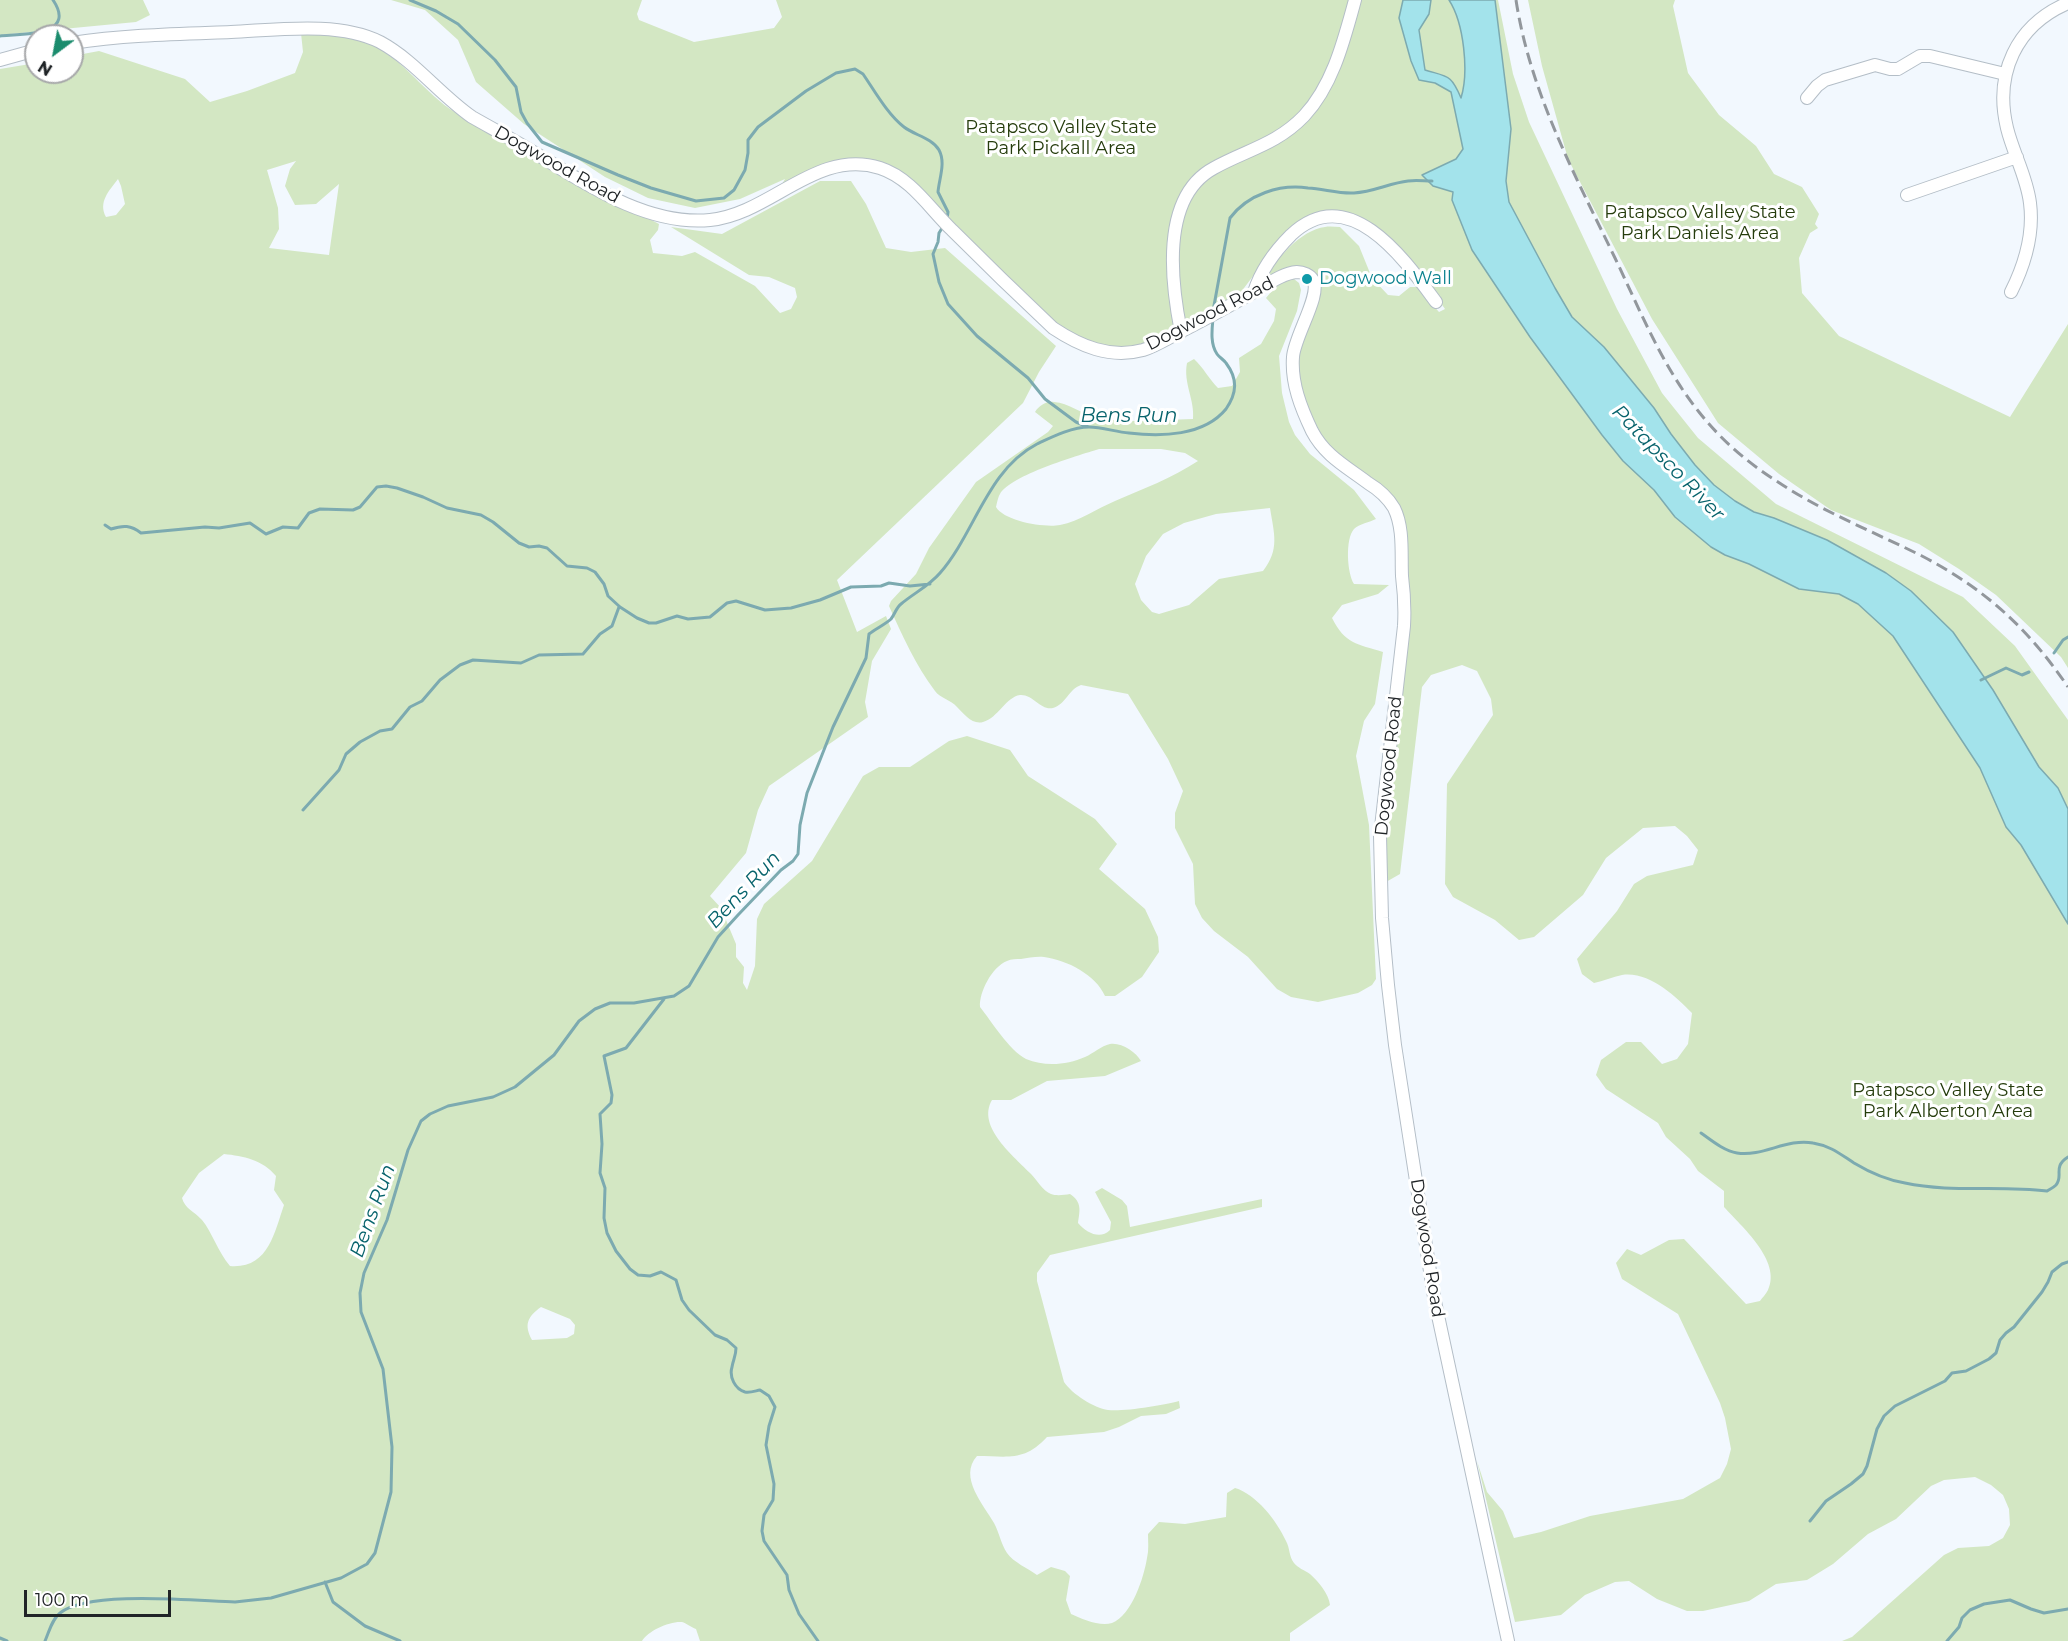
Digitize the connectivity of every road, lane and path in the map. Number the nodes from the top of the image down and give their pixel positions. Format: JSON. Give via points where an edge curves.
{"nodes":[{"id":1,"x":1355,"y":0,"type":"edge"},
{"id":2,"x":2068,"y":3,"type":"edge"},
{"id":3,"x":84,"y":42,"type":"edge"},
{"id":4,"x":24,"y":53,"type":"edge"},
{"id":5,"x":0,"y":60,"type":"edge"},
{"id":6,"x":2005,"y":74,"type":"junction"},
{"id":7,"x":1807,"y":98,"type":"dead end"},
{"id":8,"x":2017,"y":157,"type":"junction"},
{"id":9,"x":1907,"y":195,"type":"dead end"},
{"id":10,"x":1254,"y":292,"type":"junction"},
{"id":11,"x":2012,"y":292,"type":"dead end"},
{"id":12,"x":1436,"y":302,"type":"dead end"},
{"id":13,"x":1180,"y":332,"type":"junction"},
{"id":14,"x":1508,"y":1641,"type":"edge"}],
"edges":[{"from":1,"to":13,"type":"street","via":[[1328,80],[1305,115],[1262,147],[1214,168],[1187,194],[1176,228],[1172,261]]},
{"from":2,"to":6,"type":"street","via":[[2030,28],[2014,51]]},
{"from":3,"to":13,"type":"street","name":"Dogwood Road","via":[[154,34],[282,29],[366,36],[395,51],[472,117],[604,194],[689,220],[731,216],[824,169],[863,165],[879,168],[909,185],[1053,328],[1070,340],[1110,352],[1143,350]]},
{"from":4,"to":5,"type":"street"},
{"from":6,"to":7,"type":"street","via":[[1920,56],[1898,69],[1875,65],[1825,80]]},
{"from":6,"to":8,"type":"street","via":[[2004,108]]},
{"from":8,"to":9,"type":"street"},
{"from":8,"to":11,"type":"street","via":[[2026,182],[2031,219],[2027,254]]},
{"from":10,"to":12,"type":"street","via":[[1275,252],[1298,229],[1328,217],[1341,217],[1362,225],[1385,241]]},
{"from":10,"to":13,"type":"street","name":"Dogwood Road"},
{"from":10,"to":14,"type":"street","name":"Dogwood Road","via":[[1297,272],[1313,279],[1313,300],[1293,355],[1293,372],[1304,413],[1330,456],[1389,502],[1401,536],[1404,626],[1380,836],[1388,985],[1434,1297]]}]}
